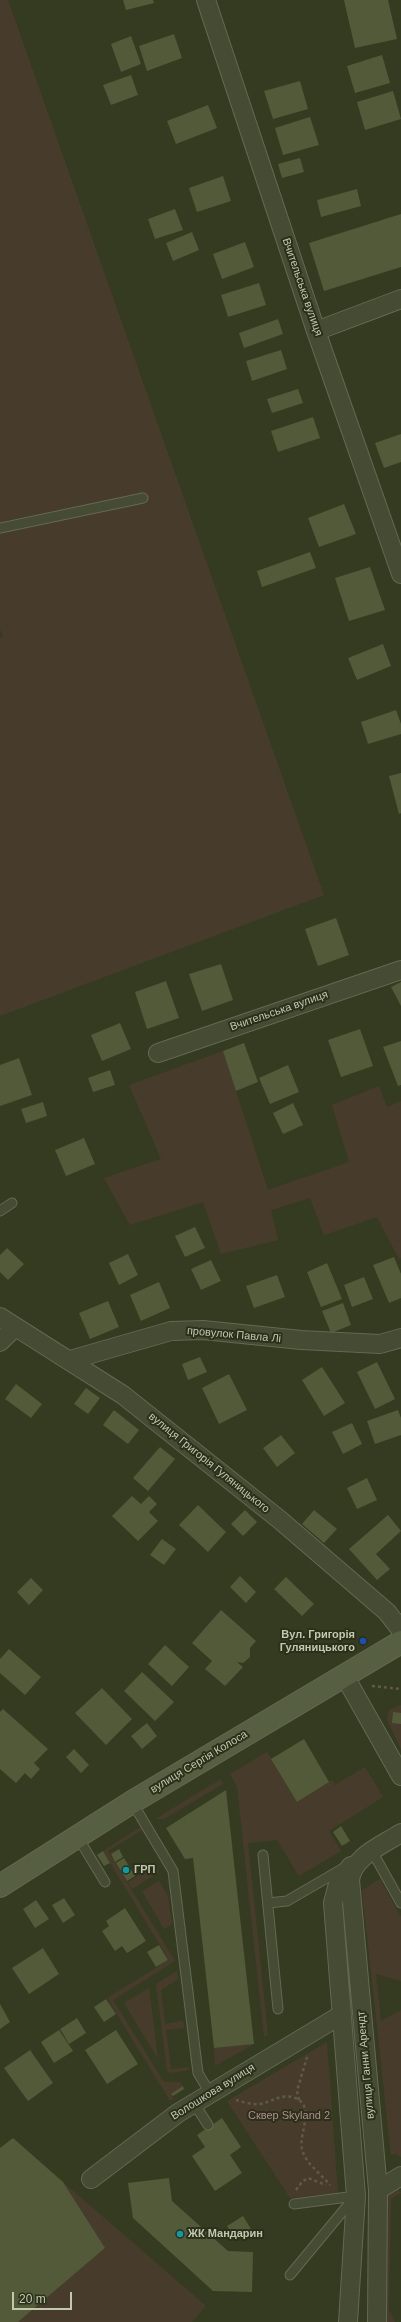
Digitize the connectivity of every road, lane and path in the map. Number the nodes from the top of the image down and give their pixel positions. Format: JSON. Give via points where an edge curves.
{"nodes":[{"id":1,"x":206,"y":0,"type":"edge"},
{"id":2,"x":401,"y":299,"type":"edge"},
{"id":3,"x":316,"y":331,"type":"junction"},
{"id":4,"x":143,"y":498,"type":"dead end"},
{"id":5,"x":0,"y":528,"type":"edge"},
{"id":6,"x":401,"y":574,"type":"edge"},
{"id":7,"x":401,"y":970,"type":"edge"},
{"id":8,"x":158,"y":1053,"type":"dead end"},
{"id":9,"x":12,"y":1203,"type":"dead end"},
{"id":10,"x":0,"y":1211,"type":"edge"},
{"id":11,"x":0,"y":1317,"type":"edge"},
{"id":12,"x":15,"y":1327,"type":"junction"},
{"id":13,"x":401,"y":1338,"type":"edge"},
{"id":14,"x":0,"y":1342,"type":"edge"},
{"id":15,"x":70,"y":1360,"type":"junction"},
{"id":16,"x":401,"y":1630,"type":"edge"},
{"id":17,"x":401,"y":1642,"type":"edge"},
{"id":18,"x":344,"y":1675,"type":"junction"},
{"id":19,"x":401,"y":1776,"type":"edge"},
{"id":20,"x":132,"y":1802,"type":"junction"},
{"id":21,"x":401,"y":1833,"type":"edge"},
{"id":22,"x":77,"y":1836,"type":"junction"},
{"id":23,"x":370,"y":1852,"type":"junction"},
{"id":24,"x":263,"y":1855,"type":"dead end"},
{"id":25,"x":105,"y":1882,"type":"dead end"},
{"id":26,"x":0,"y":1886,"type":"edge"},
{"id":27,"x":268,"y":1903,"type":"junction"},
{"id":28,"x":401,"y":1903,"type":"edge"},
{"id":29,"x":278,"y":2009,"type":"dead end"},
{"id":30,"x":341,"y":2015,"type":"junction"},
{"id":31,"x":308,"y":2053,"type":"dead end"},
{"id":32,"x":210,"y":2093,"type":"junction"},
{"id":33,"x":230,"y":2099,"type":"dead end"},
{"id":34,"x":300,"y":2102,"type":"junction"},
{"id":35,"x":194,"y":2103,"type":"junction"},
{"id":36,"x":208,"y":2125,"type":"dead end"},
{"id":37,"x":401,"y":2176,"type":"edge"},
{"id":38,"x":91,"y":2179,"type":"dead end"},
{"id":39,"x":378,"y":2190,"type":"junction"},
{"id":40,"x":347,"y":2197,"type":"junction"},
{"id":41,"x":294,"y":2204,"type":"dead end"},
{"id":42,"x":290,"y":2275,"type":"dead end"},
{"id":43,"x":348,"y":2322,"type":"edge"},
{"id":44,"x":377,"y":2322,"type":"edge"}],
"edges":[{"from":1,"to":3,"type":"street","name":"Вчительська вулиця"},
{"from":2,"to":3,"type":"street"},
{"from":3,"to":6,"type":"street","name":"Вчительська вулиця"},
{"from":4,"to":5,"type":"lane"},
{"from":7,"to":8,"type":"street","name":"Вчительська вулиця"},
{"from":9,"to":10,"type":"lane"},
{"from":11,"to":12,"type":"street","name":"вулиця Григорія Гуляницького"},
{"from":12,"to":14,"type":"street"},
{"from":12,"to":15,"type":"street","name":"вулиця Григорія Гуляницького"},
{"from":13,"to":15,"type":"street","name":"провулок Павла Лі","via":[[380,1344],[301,1340],[203,1330],[171,1331]]},
{"from":15,"to":16,"type":"street","name":"вулиця Григорія Гуляницького","via":[[123,1395],[267,1510],[387,1612]]},
{"from":17,"to":18,"type":"street","name":"вулиця Сергія Колоса"},
{"from":18,"to":19,"type":"street"},
{"from":18,"to":20,"type":"street","name":"вулиця Сергія Колоса"},
{"from":20,"to":22,"type":"street","name":"вулиця Сергія Колоса"},
{"from":20,"to":32,"type":"lane","via":[[173,1871],[198,2073]]},
{"from":21,"to":23,"type":"street","name":"вулиця Ганни Арендт"},
{"from":22,"to":25,"type":"lane"},
{"from":22,"to":26,"type":"street","name":"вулиця Сергія Колоса"},
{"from":23,"to":27,"type":"lane","via":[[287,1901]]},
{"from":23,"to":28,"type":"lane"},
{"from":23,"to":30,"type":"street","via":[[352,1864],[344,1874],[337,1886],[333,1903]]},
{"from":23,"to":39,"type":"street","name":"вулиця Ганни Арендт","via":[[355,1866],[350,1880]]},
{"from":24,"to":27,"type":"lane"},
{"from":27,"to":29,"type":"lane"},
{"from":30,"to":32,"type":"street","name":"Волошкова вулиця"},
{"from":30,"to":40,"type":"street"},
{"from":31,"to":34,"type":"path","via":[[298,2091]]},
{"from":32,"to":35,"type":"street","name":"Волошкова вулиця"},
{"from":33,"to":34,"type":"path","via":[[259,2104],[284,2096]]},
{"from":34,"to":40,"type":"path","via":[[306,2115],[302,2150],[309,2162],[338,2193]]},
{"from":35,"to":36,"type":"lane"},
{"from":35,"to":38,"type":"street","name":"Волошкова вулиця"},
{"from":37,"to":39,"type":"street"},
{"from":39,"to":44,"type":"street","name":"вулиця Ганни Арендт"},
{"from":40,"to":41,"type":"lane"},
{"from":40,"to":42,"type":"lane"},
{"from":40,"to":43,"type":"street"}]}
